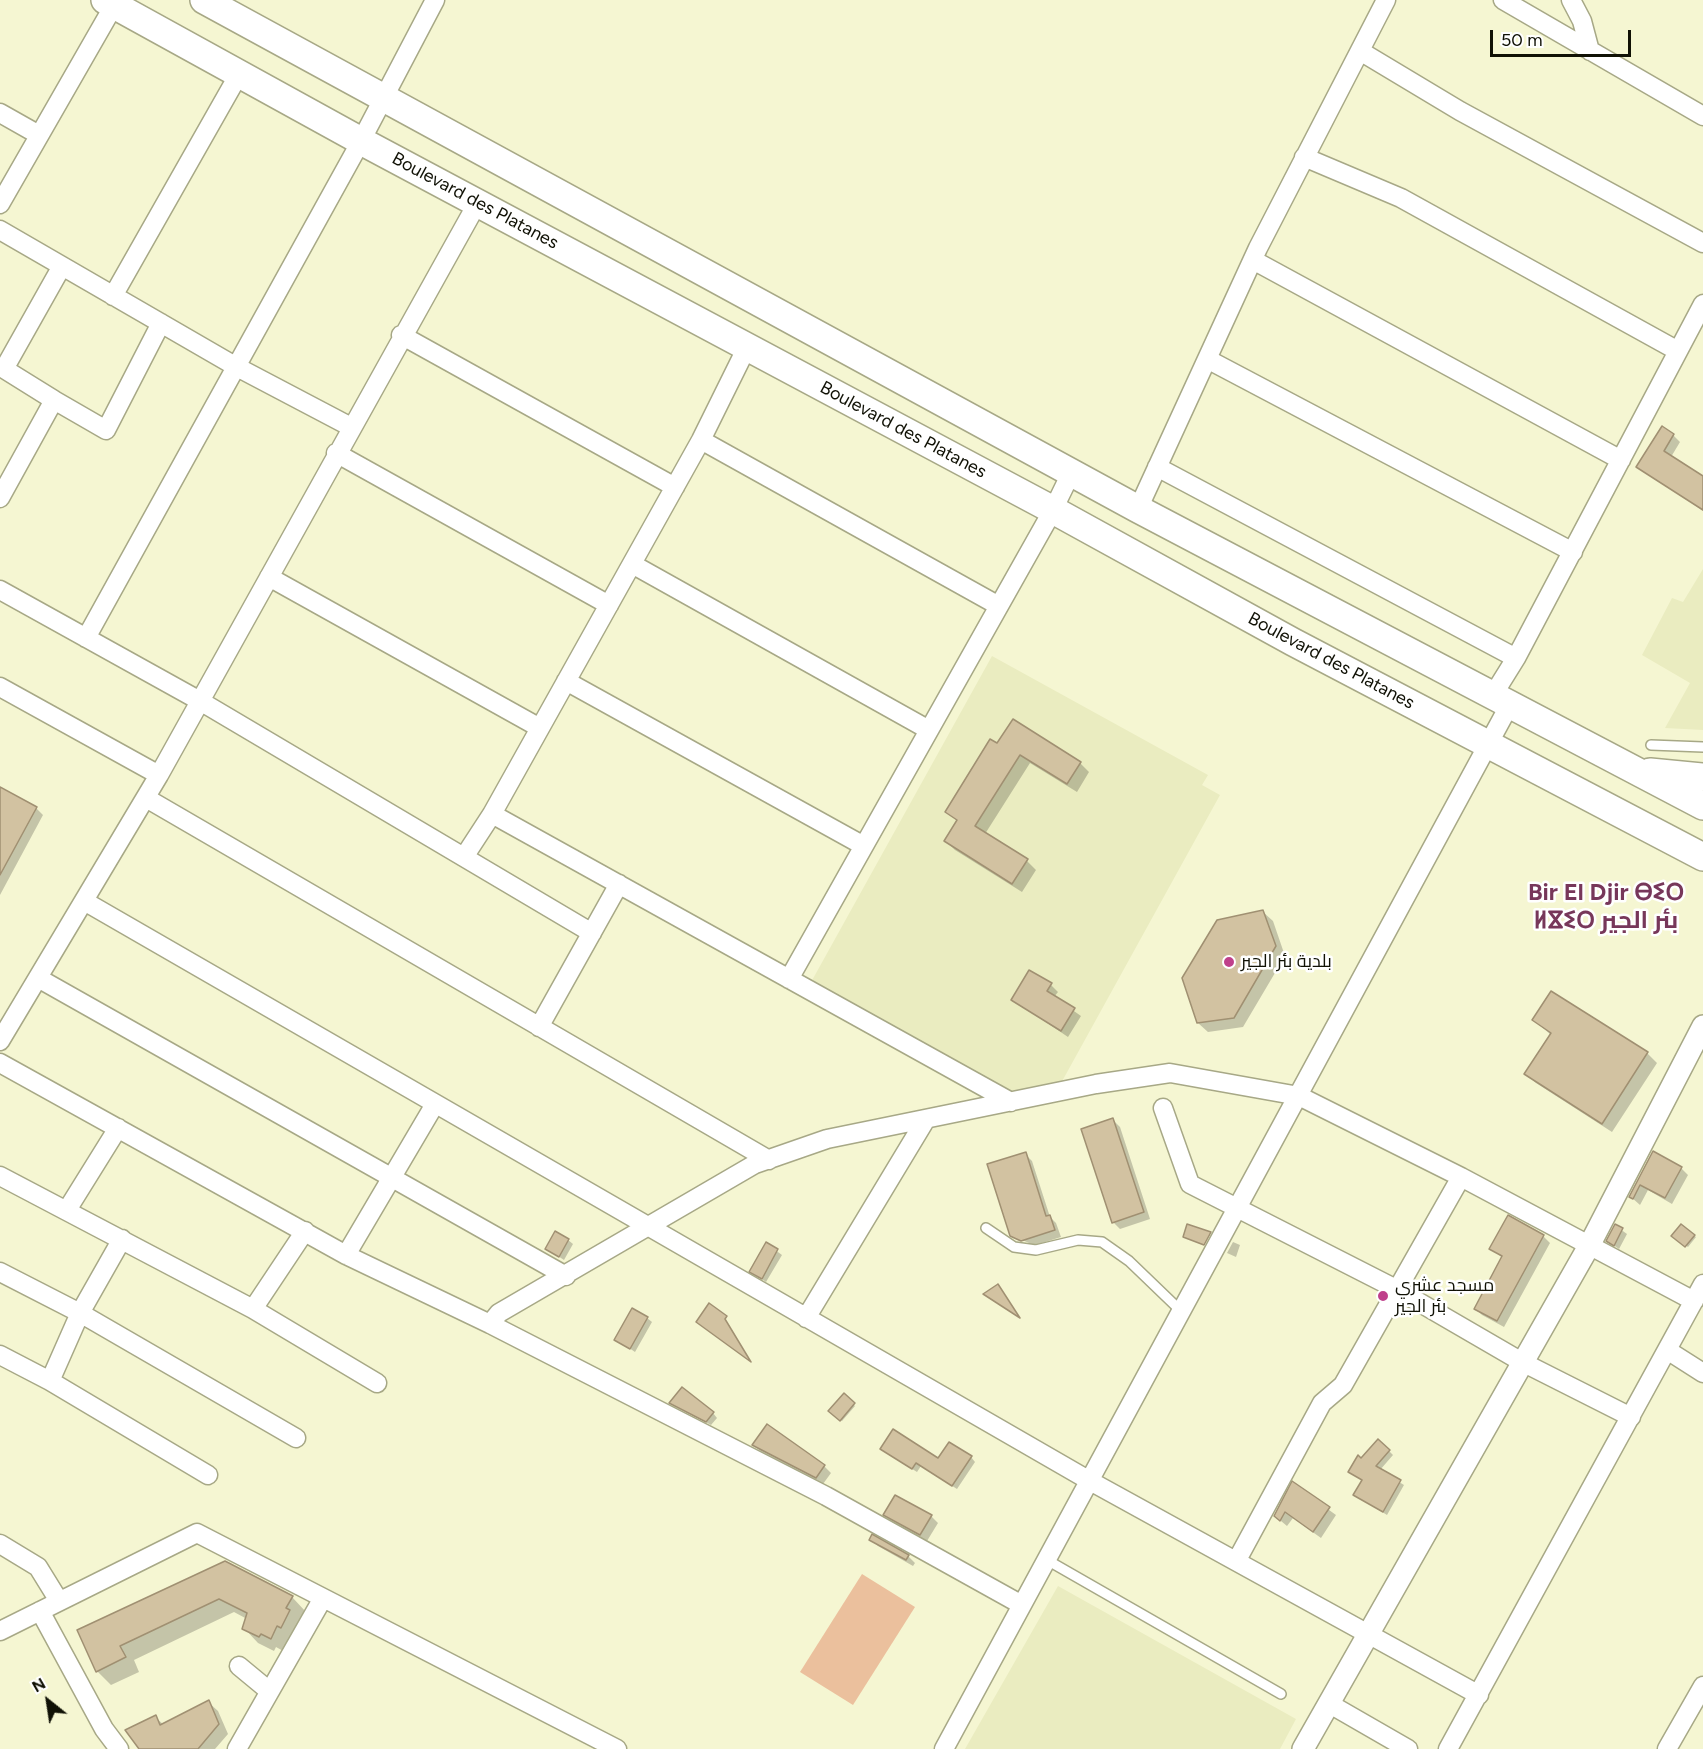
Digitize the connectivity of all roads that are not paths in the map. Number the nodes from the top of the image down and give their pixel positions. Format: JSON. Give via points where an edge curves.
{"nodes":[{"id":1,"x":435,"y":0,"type":"edge"},
{"id":2,"x":1386,"y":0,"type":"edge"},
{"id":3,"x":1503,"y":0,"type":"edge"},
{"id":4,"x":1571,"y":0,"type":"edge"},
{"id":5,"x":112,"y":2,"type":"edge"},
{"id":6,"x":218,"y":3,"type":"edge"},
{"id":7,"x":1360,"y":51,"type":"junction"},
{"id":8,"x":1590,"y":51,"type":"junction"},
{"id":9,"x":239,"y":74,"type":"junction"},
{"id":10,"x":384,"y":99,"type":"junction"},
{"id":11,"x":0,"y":113,"type":"edge"},
{"id":12,"x":1703,"y":116,"type":"edge"},
{"id":13,"x":39,"y":135,"type":"junction"},
{"id":14,"x":361,"y":141,"type":"junction"},
{"id":15,"x":1304,"y":157,"type":"junction"},
{"id":16,"x":478,"y":202,"type":"junction"},
{"id":17,"x":0,"y":204,"type":"edge"},
{"id":18,"x":0,"y":230,"type":"edge"},
{"id":19,"x":1703,"y":243,"type":"edge"},
{"id":20,"x":1252,"y":260,"type":"junction"},
{"id":21,"x":62,"y":266,"type":"junction"},
{"id":22,"x":113,"y":296,"type":"junction"},
{"id":23,"x":1703,"y":304,"type":"edge"},
{"id":24,"x":161,"y":323,"type":"junction"},
{"id":25,"x":401,"y":335,"type":"junction"},
{"id":26,"x":747,"y":347,"type":"junction"},
{"id":27,"x":1678,"y":351,"type":"junction"},
{"id":28,"x":1207,"y":359,"type":"junction"},
{"id":29,"x":235,"y":366,"type":"junction"},
{"id":30,"x":54,"y":400,"type":"junction"},
{"id":31,"x":351,"y":427,"type":"junction"},
{"id":32,"x":701,"y":440,"type":"junction"},
{"id":33,"x":336,"y":453,"type":"junction"},
{"id":34,"x":1621,"y":460,"type":"junction"},
{"id":35,"x":1157,"y":467,"type":"junction"},
{"id":36,"x":1071,"y":473,"type":"junction"},
{"id":37,"x":675,"y":487,"type":"junction"},
{"id":38,"x":0,"y":498,"type":"edge"},
{"id":39,"x":1138,"y":509,"type":"junction"},
{"id":40,"x":1053,"y":510,"type":"junction"},
{"id":41,"x":1572,"y":552,"type":"junction"},
{"id":42,"x":632,"y":564,"type":"junction"},
{"id":43,"x":268,"y":577,"type":"junction"},
{"id":44,"x":0,"y":590,"type":"edge"},
{"id":45,"x":609,"y":605,"type":"junction"},
{"id":46,"x":999,"y":606,"type":"junction"},
{"id":47,"x":86,"y":638,"type":"junction"},
{"id":48,"x":1516,"y":658,"type":"junction"},
{"id":49,"x":566,"y":681,"type":"junction"},
{"id":50,"x":0,"y":687,"type":"edge"},
{"id":51,"x":1502,"y":699,"type":"junction"},
{"id":52,"x":200,"y":701,"type":"junction"},
{"id":53,"x":540,"y":728,"type":"junction"},
{"id":54,"x":929,"y":730,"type":"junction"},
{"id":55,"x":1488,"y":744,"type":"junction"},
{"id":56,"x":1651,"y":745,"type":"dead end"},
{"id":57,"x":1703,"y":747,"type":"edge"},
{"id":58,"x":1639,"y":771,"type":"junction"},
{"id":59,"x":159,"y":775,"type":"junction"},
{"id":60,"x":1703,"y":777,"type":"edge"},
{"id":61,"x":146,"y":798,"type":"junction"},
{"id":62,"x":1703,"y":806,"type":"edge"},
{"id":63,"x":492,"y":814,"type":"junction"},
{"id":64,"x":864,"y":846,"type":"junction"},
{"id":65,"x":464,"y":857,"type":"junction"},
{"id":66,"x":1703,"y":857,"type":"edge"},
{"id":67,"x":619,"y":884,"type":"junction"},
{"id":68,"x":84,"y":901,"type":"junction"},
{"id":69,"x":592,"y":933,"type":"junction"},
{"id":70,"x":38,"y":978,"type":"junction"},
{"id":71,"x":789,"y":980,"type":"junction"},
{"id":72,"x":1703,"y":1026,"type":"edge"},
{"id":73,"x":539,"y":1027,"type":"junction"},
{"id":74,"x":0,"y":1041,"type":"edge"},
{"id":75,"x":0,"y":1063,"type":"edge"},
{"id":76,"x":1299,"y":1096,"type":"junction"},
{"id":77,"x":1011,"y":1102,"type":"junction"},
{"id":78,"x":435,"y":1104,"type":"junction"},
{"id":79,"x":1163,"y":1108,"type":"dead end"},
{"id":80,"x":926,"y":1119,"type":"junction"},
{"id":81,"x":118,"y":1128,"type":"junction"},
{"id":82,"x":769,"y":1160,"type":"junction"},
{"id":83,"x":0,"y":1176,"type":"edge"},
{"id":84,"x":1461,"y":1177,"type":"junction"},
{"id":85,"x":392,"y":1178,"type":"junction"},
{"id":86,"x":1239,"y":1207,"type":"junction"},
{"id":87,"x":66,"y":1210,"type":"junction"},
{"id":88,"x":649,"y":1227,"type":"junction"},
{"id":89,"x":986,"y":1228,"type":"dead end"},
{"id":90,"x":305,"y":1232,"type":"junction"},
{"id":91,"x":122,"y":1239,"type":"junction"},
{"id":92,"x":1589,"y":1246,"type":"junction"},
{"id":93,"x":346,"y":1255,"type":"junction"},
{"id":94,"x":0,"y":1272,"type":"edge"},
{"id":95,"x":566,"y":1276,"type":"junction"},
{"id":96,"x":1703,"y":1284,"type":"edge"},
{"id":97,"x":1398,"y":1290,"type":"junction"},
{"id":98,"x":1694,"y":1301,"type":"junction"},
{"id":99,"x":253,"y":1309,"type":"junction"},
{"id":100,"x":1182,"y":1312,"type":"junction"},
{"id":101,"x":80,"y":1313,"type":"junction"},
{"id":102,"x":806,"y":1318,"type":"junction"},
{"id":103,"x":490,"y":1324,"type":"junction"},
{"id":104,"x":1666,"y":1350,"type":"junction"},
{"id":105,"x":0,"y":1355,"type":"edge"},
{"id":106,"x":1522,"y":1362,"type":"junction"},
{"id":107,"x":1703,"y":1373,"type":"edge"},
{"id":108,"x":50,"y":1381,"type":"junction"},
{"id":109,"x":377,"y":1383,"type":"dead end"},
{"id":110,"x":1631,"y":1416,"type":"junction"},
{"id":111,"x":296,"y":1438,"type":"dead end"},
{"id":112,"x":208,"y":1475,"type":"dead end"},
{"id":113,"x":1090,"y":1481,"type":"junction"},
{"id":114,"x":0,"y":1544,"type":"edge"},
{"id":115,"x":1047,"y":1560,"type":"junction"},
{"id":116,"x":1236,"y":1560,"type":"junction"},
{"id":117,"x":322,"y":1598,"type":"junction"},
{"id":118,"x":59,"y":1601,"type":"junction"},
{"id":119,"x":1022,"y":1605,"type":"junction"},
{"id":120,"x":40,"y":1611,"type":"junction"},
{"id":121,"x":0,"y":1631,"type":"edge"},
{"id":122,"x":1367,"y":1634,"type":"junction"},
{"id":123,"x":238,"y":1666,"type":"dead end"},
{"id":124,"x":1703,"y":1686,"type":"edge"},
{"id":125,"x":268,"y":1690,"type":"junction"},
{"id":126,"x":1281,"y":1694,"type":"dead end"},
{"id":127,"x":1479,"y":1695,"type":"junction"},
{"id":128,"x":1328,"y":1703,"type":"junction"},
{"id":129,"x":118,"y":1749,"type":"edge"},
{"id":130,"x":237,"y":1749,"type":"edge"},
{"id":131,"x":617,"y":1749,"type":"edge"},
{"id":132,"x":944,"y":1749,"type":"edge"},
{"id":133,"x":1303,"y":1749,"type":"edge"},
{"id":134,"x":1408,"y":1749,"type":"edge"},
{"id":135,"x":1448,"y":1749,"type":"edge"},
{"id":136,"x":1667,"y":1749,"type":"edge"}],
"edges":[{"from":1,"to":10,"type":"street"},
{"from":2,"to":7,"type":"street"},
{"from":3,"to":8,"type":"street"},
{"from":4,"to":8,"type":"street"},
{"from":5,"to":9,"type":"main road","name":"Boulevard des Platanes"},
{"from":5,"to":13,"type":"street"},
{"from":6,"to":10,"type":"main road"},
{"from":7,"to":15,"type":"street"},
{"from":7,"to":19,"type":"street","via":[[1460,111]]},
{"from":8,"to":12,"type":"street"},
{"from":9,"to":14,"type":"main road","name":"Boulevard des Platanes"},
{"from":9,"to":22,"type":"street"},
{"from":10,"to":14,"type":"street"},
{"from":10,"to":36,"type":"main road"},
{"from":11,"to":13,"type":"street"},
{"from":13,"to":17,"type":"street"},
{"from":14,"to":16,"type":"main road","name":"Boulevard des Platanes"},
{"from":14,"to":29,"type":"street"},
{"from":15,"to":20,"type":"street"},
{"from":15,"to":27,"type":"street","via":[[1401,198]]},
{"from":16,"to":25,"type":"street"},
{"from":16,"to":26,"type":"main road","name":"Boulevard des Platanes"},
{"from":18,"to":21,"type":"street"},
{"from":20,"to":28,"type":"street"},
{"from":20,"to":34,"type":"street"},
{"from":21,"to":22,"type":"street"},
{"from":21,"to":30,"type":"street","via":[[4,369]]},
{"from":22,"to":24,"type":"street"},
{"from":23,"to":27,"type":"street"},
{"from":24,"to":29,"type":"street"},
{"from":24,"to":30,"type":"street","via":[[106,430]]},
{"from":25,"to":31,"type":"street"},
{"from":25,"to":37,"type":"street"},
{"from":26,"to":32,"type":"street"},
{"from":26,"to":40,"type":"main road","name":"Boulevard des Platanes"},
{"from":27,"to":34,"type":"street"},
{"from":28,"to":35,"type":"street"},
{"from":28,"to":41,"type":"street"},
{"from":29,"to":31,"type":"street"},
{"from":29,"to":47,"type":"street"},
{"from":30,"to":38,"type":"street"},
{"from":31,"to":33,"type":"street"},
{"from":32,"to":37,"type":"street"},
{"from":32,"to":46,"type":"street"},
{"from":33,"to":43,"type":"street"},
{"from":33,"to":45,"type":"street"},
{"from":34,"to":41,"type":"street"},
{"from":35,"to":39,"type":"street"},
{"from":35,"to":48,"type":"street"},
{"from":36,"to":39,"type":"main road"},
{"from":36,"to":40,"type":"street"},
{"from":37,"to":42,"type":"street"},
{"from":39,"to":51,"type":"main road"},
{"from":40,"to":46,"type":"street"},
{"from":40,"to":55,"type":"main road","name":"Boulevard des Platanes"},
{"from":41,"to":48,"type":"street"},
{"from":42,"to":45,"type":"street"},
{"from":42,"to":54,"type":"street"},
{"from":43,"to":52,"type":"street"},
{"from":43,"to":53,"type":"street"},
{"from":44,"to":47,"type":"street"},
{"from":45,"to":49,"type":"street"},
{"from":46,"to":54,"type":"street"},
{"from":47,"to":52,"type":"street"},
{"from":48,"to":51,"type":"street"},
{"from":49,"to":53,"type":"street"},
{"from":49,"to":64,"type":"street"},
{"from":50,"to":59,"type":"street"},
{"from":51,"to":55,"type":"street"},
{"from":51,"to":58,"type":"main road"},
{"from":52,"to":59,"type":"street"},
{"from":52,"to":65,"type":"street"},
{"from":53,"to":63,"type":"street"},
{"from":54,"to":64,"type":"street"},
{"from":55,"to":66,"type":"main road","name":"Boulevard des Platanes"},
{"from":55,"to":76,"type":"street"},
{"from":56,"to":57,"type":"lane"},
{"from":58,"to":60,"type":"main road"},
{"from":58,"to":62,"type":"main road"},
{"from":59,"to":61,"type":"street"},
{"from":61,"to":68,"type":"street"},
{"from":61,"to":73,"type":"street"},
{"from":63,"to":65,"type":"street"},
{"from":63,"to":67,"type":"street"},
{"from":64,"to":71,"type":"street"},
{"from":65,"to":69,"type":"street"},
{"from":67,"to":69,"type":"street"},
{"from":67,"to":71,"type":"street"},
{"from":68,"to":70,"type":"street"},
{"from":68,"to":78,"type":"street"},
{"from":69,"to":73,"type":"street"},
{"from":70,"to":74,"type":"street"},
{"from":70,"to":85,"type":"street"},
{"from":71,"to":77,"type":"street"},
{"from":72,"to":92,"type":"street"},
{"from":73,"to":82,"type":"street"},
{"from":75,"to":81,"type":"street"},
{"from":76,"to":77,"type":"street","via":[[1170,1074]]},
{"from":76,"to":84,"type":"street"},
{"from":76,"to":86,"type":"street"},
{"from":77,"to":80,"type":"street"},
{"from":78,"to":85,"type":"street"},
{"from":78,"to":88,"type":"street"},
{"from":79,"to":86,"type":"street","via":[[1190,1184]]},
{"from":80,"to":82,"type":"street","via":[[826,1139]]},
{"from":80,"to":102,"type":"street"},
{"from":81,"to":87,"type":"street"},
{"from":81,"to":90,"type":"street"},
{"from":82,"to":88,"type":"street","via":[[755,1164]]},
{"from":83,"to":87,"type":"street"},
{"from":84,"to":92,"type":"street"},
{"from":84,"to":97,"type":"street"},
{"from":85,"to":93,"type":"street"},
{"from":85,"to":95,"type":"street"},
{"from":86,"to":97,"type":"street"},
{"from":86,"to":100,"type":"street"},
{"from":87,"to":91,"type":"street"},
{"from":88,"to":95,"type":"street"},
{"from":88,"to":102,"type":"street"},
{"from":89,"to":100,"type":"lane","via":[[1014,1247],[1036,1250],[1078,1240],[1102,1242],[1130,1261]]},
{"from":90,"to":93,"type":"street"},
{"from":90,"to":99,"type":"street"},
{"from":91,"to":99,"type":"street"},
{"from":91,"to":101,"type":"street"},
{"from":92,"to":98,"type":"street"},
{"from":92,"to":106,"type":"street"},
{"from":93,"to":103,"type":"street"},
{"from":94,"to":101,"type":"street"},
{"from":95,"to":103,"type":"street","via":[[499,1313]]},
{"from":96,"to":98,"type":"street"},
{"from":97,"to":106,"type":"street"},
{"from":97,"to":116,"type":"street","via":[[1343,1384],[1322,1403]]},
{"from":98,"to":104,"type":"street"},
{"from":99,"to":109,"type":"street"},
{"from":100,"to":113,"type":"street"},
{"from":101,"to":108,"type":"street"},
{"from":101,"to":111,"type":"street"},
{"from":102,"to":113,"type":"street"},
{"from":103,"to":119,"type":"street","via":[[826,1496]]},
{"from":104,"to":107,"type":"street"},
{"from":104,"to":110,"type":"street"},
{"from":105,"to":108,"type":"street"},
{"from":106,"to":110,"type":"street"},
{"from":106,"to":122,"type":"street"},
{"from":108,"to":112,"type":"street"},
{"from":110,"to":127,"type":"street"},
{"from":113,"to":115,"type":"street"},
{"from":113,"to":116,"type":"street"},
{"from":114,"to":118,"type":"street","via":[[38,1567]]},
{"from":115,"to":119,"type":"street"},
{"from":115,"to":126,"type":"lane"},
{"from":116,"to":122,"type":"street"},
{"from":117,"to":118,"type":"street","via":[[197,1533]]},
{"from":117,"to":125,"type":"street"},
{"from":117,"to":131,"type":"street"},
{"from":118,"to":120,"type":"street"},
{"from":119,"to":132,"type":"street"},
{"from":120,"to":121,"type":"street"},
{"from":120,"to":129,"type":"street"},
{"from":122,"to":127,"type":"street"},
{"from":122,"to":128,"type":"street"},
{"from":123,"to":125,"type":"street"},
{"from":124,"to":136,"type":"street"},
{"from":125,"to":130,"type":"street"},
{"from":127,"to":135,"type":"street"},
{"from":128,"to":133,"type":"street"},
{"from":128,"to":134,"type":"street"}]}
